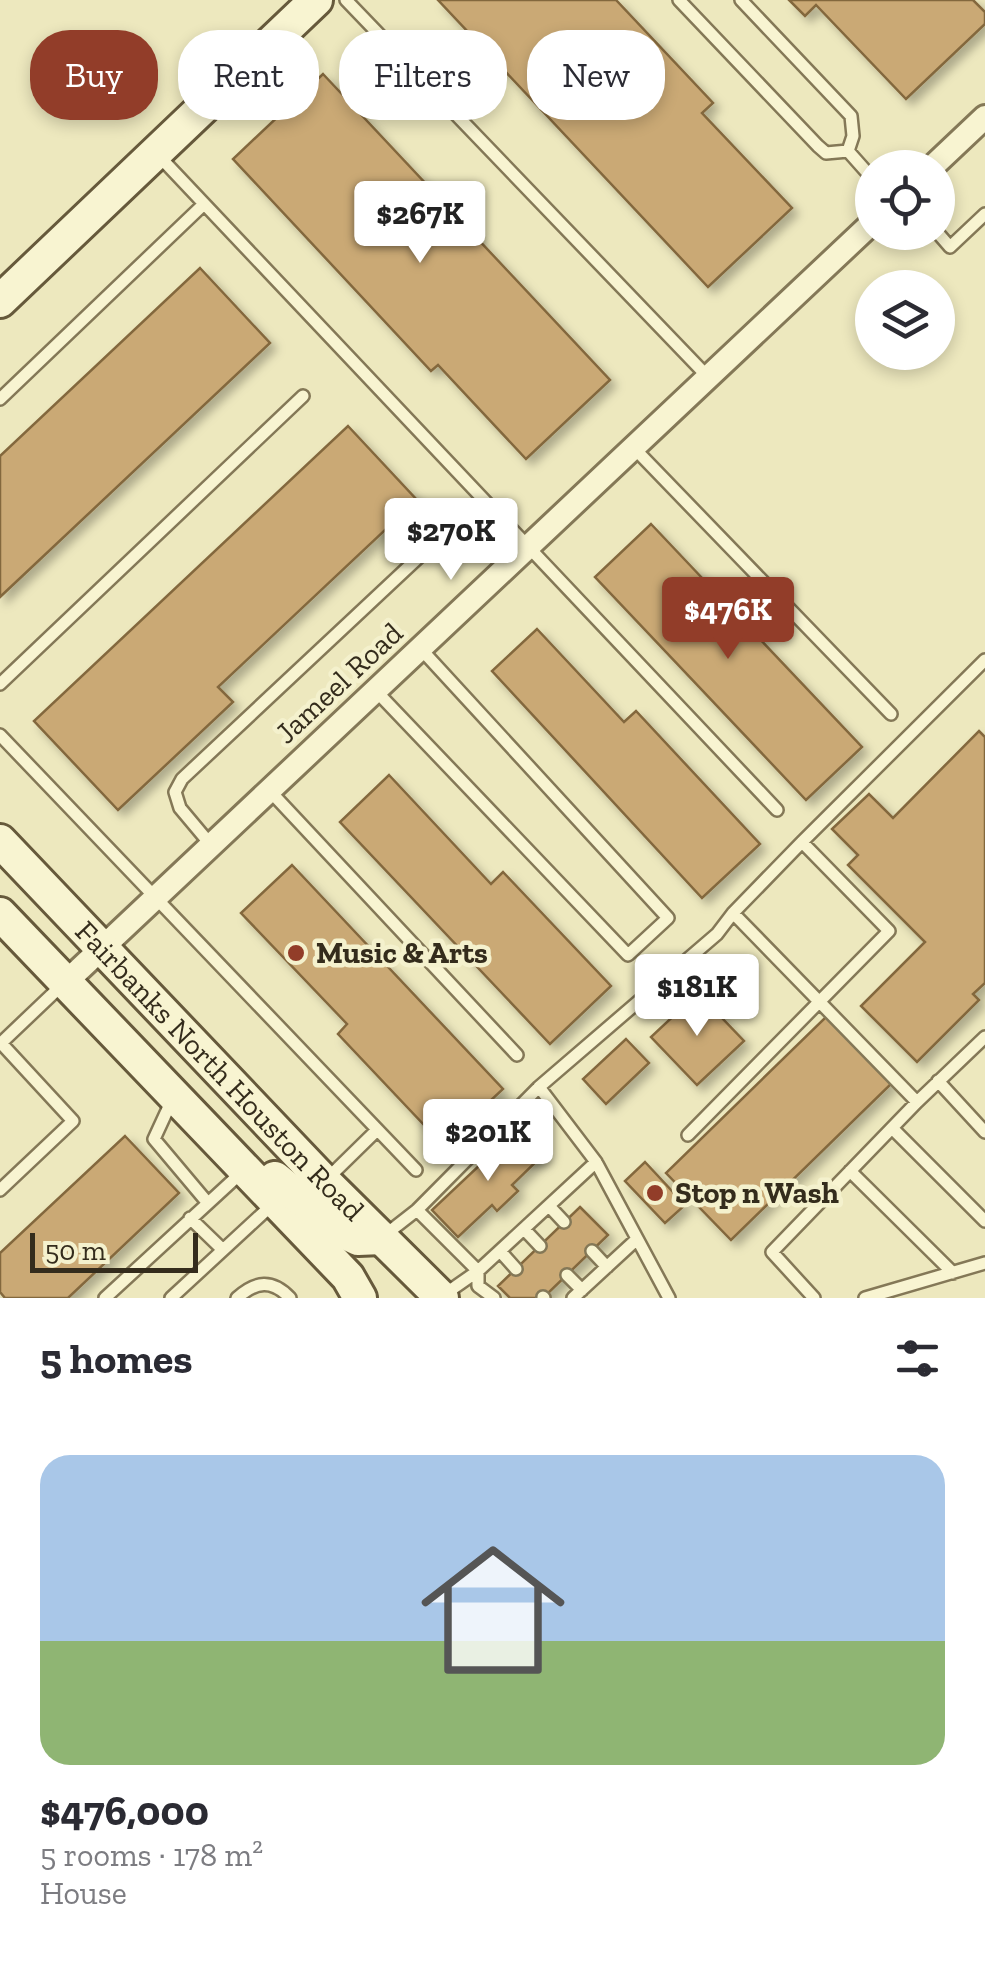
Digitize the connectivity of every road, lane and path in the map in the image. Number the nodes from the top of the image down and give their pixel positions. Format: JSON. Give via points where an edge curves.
{"nodes":[{"id":1,"x":316,"y":0,"type":"edge"},
{"id":2,"x":346,"y":0,"type":"edge"},
{"id":3,"x":678,"y":0,"type":"edge"},
{"id":4,"x":741,"y":0,"type":"edge"},
{"id":5,"x":985,"y":117,"type":"edge"},
{"id":6,"x":951,"y":150,"type":"edge"},
{"id":7,"x":848,"y":151,"type":"junction"},
{"id":8,"x":156,"y":154,"type":"junction"},
{"id":9,"x":855,"y":159,"type":"edge"},
{"id":10,"x":204,"y":204,"type":"junction"},
{"id":11,"x":985,"y":214,"type":"edge"},
{"id":12,"x":855,"y":239,"type":"edge"},
{"id":13,"x":955,"y":242,"type":"edge"},
{"id":14,"x":0,"y":301,"type":"edge"},
{"id":15,"x":708,"y":378,"type":"junction"},
{"id":16,"x":303,"y":396,"type":"dead end"},
{"id":17,"x":0,"y":399,"type":"edge"},
{"id":18,"x":634,"y":448,"type":"junction"},
{"id":19,"x":482,"y":498,"type":"junction"},
{"id":20,"x":528,"y":547,"type":"junction"},
{"id":21,"x":420,"y":648,"type":"junction"},
{"id":22,"x":985,"y":660,"type":"edge"},
{"id":23,"x":0,"y":684,"type":"edge"},
{"id":24,"x":376,"y":690,"type":"junction"},
{"id":25,"x":891,"y":714,"type":"dead end"},
{"id":26,"x":0,"y":735,"type":"edge"},
{"id":27,"x":269,"y":790,"type":"junction"},
{"id":28,"x":777,"y":810,"type":"dead end"},
{"id":29,"x":0,"y":840,"type":"edge"},
{"id":30,"x":802,"y":842,"type":"junction"},
{"id":31,"x":211,"y":845,"type":"junction"},
{"id":32,"x":156,"y":898,"type":"junction"},
{"id":33,"x":733,"y":913,"type":"junction"},
{"id":34,"x":0,"y":914,"type":"edge"},
{"id":35,"x":103,"y":946,"type":"junction"},
{"id":36,"x":66,"y":982,"type":"junction"},
{"id":37,"x":817,"y":1002,"type":"junction"},
{"id":38,"x":0,"y":1043,"type":"edge"},
{"id":39,"x":983,"y":1043,"type":"edge"},
{"id":40,"x":516,"y":1055,"type":"dead end"},
{"id":41,"x":938,"y":1081,"type":"junction"},
{"id":42,"x":539,"y":1087,"type":"junction"},
{"id":43,"x":174,"y":1096,"type":"junction"},
{"id":44,"x":916,"y":1102,"type":"junction"},
{"id":45,"x":892,"y":1128,"type":"junction"},
{"id":46,"x":377,"y":1130,"type":"junction"},
{"id":47,"x":985,"y":1132,"type":"edge"},
{"id":48,"x":688,"y":1135,"type":"dead end"},
{"id":49,"x":596,"y":1162,"type":"junction"},
{"id":50,"x":416,"y":1170,"type":"dead end"},
{"id":51,"x":850,"y":1170,"type":"junction"},
{"id":52,"x":244,"y":1171,"type":"junction"},
{"id":53,"x":324,"y":1180,"type":"junction"},
{"id":54,"x":0,"y":1190,"type":"edge"},
{"id":55,"x":208,"y":1202,"type":"junction"},
{"id":56,"x":274,"y":1203,"type":"junction"},
{"id":57,"x":549,"y":1206,"type":"junction"},
{"id":58,"x":417,"y":1210,"type":"junction"},
{"id":59,"x":190,"y":1218,"type":"junction"},
{"id":60,"x":985,"y":1220,"type":"edge"},
{"id":61,"x":564,"y":1222,"type":"dead end"},
{"id":62,"x":524,"y":1229,"type":"junction"},
{"id":63,"x":382,"y":1238,"type":"junction"},
{"id":64,"x":638,"y":1239,"type":"junction"},
{"id":65,"x":540,"y":1246,"type":"dead end"},
{"id":66,"x":222,"y":1250,"type":"junction"},
{"id":67,"x":500,"y":1251,"type":"junction"},
{"id":68,"x":592,"y":1251,"type":"dead end"},
{"id":69,"x":985,"y":1263,"type":"edge"},
{"id":70,"x":607,"y":1267,"type":"junction"},
{"id":71,"x":516,"y":1269,"type":"dead end"},
{"id":72,"x":478,"y":1271,"type":"junction"},
{"id":73,"x":953,"y":1272,"type":"junction"},
{"id":74,"x":567,"y":1275,"type":"dead end"},
{"id":75,"x":577,"y":1294,"type":"edge"},
{"id":76,"x":105,"y":1298,"type":"edge"},
{"id":77,"x":170,"y":1298,"type":"edge"},
{"id":78,"x":237,"y":1298,"type":"edge"},
{"id":79,"x":290,"y":1298,"type":"edge"},
{"id":80,"x":360,"y":1298,"type":"edge"},
{"id":81,"x":442,"y":1298,"type":"edge"},
{"id":82,"x":494,"y":1298,"type":"edge"},
{"id":83,"x":668,"y":1298,"type":"edge"},
{"id":84,"x":814,"y":1298,"type":"edge"},
{"id":85,"x":865,"y":1298,"type":"edge"}],
"edges":[{"from":1,"to":8,"type":"main road"},
{"from":2,"to":15,"type":"lane"},
{"from":3,"to":7,"type":"lane","via":[[826,154]]},
{"from":4,"to":7,"type":"lane","via":[[851,116]]},
{"from":5,"to":6,"type":"street"},
{"from":7,"to":9,"type":"lane"},
{"from":8,"to":10,"type":"lane"},
{"from":8,"to":14,"type":"main road"},
{"from":10,"to":17,"type":"lane"},
{"from":10,"to":19,"type":"lane"},
{"from":11,"to":13,"type":"lane"},
{"from":12,"to":15,"type":"street","name":"Jameel Road"},
{"from":15,"to":18,"type":"street","name":"Jameel Road"},
{"from":16,"to":23,"type":"lane"},
{"from":18,"to":20,"type":"street","name":"Jameel Road"},
{"from":18,"to":25,"type":"lane"},
{"from":19,"to":20,"type":"lane"},
{"from":19,"to":31,"type":"lane","via":[[182,780],[174,792],[180,808]]},
{"from":20,"to":21,"type":"street","name":"Jameel Road"},
{"from":20,"to":28,"type":"lane"},
{"from":21,"to":24,"type":"street","name":"Jameel Road"},
{"from":21,"to":24,"type":"lane","via":[[668,918],[628,955]]},
{"from":22,"to":30,"type":"lane"},
{"from":24,"to":27,"type":"street","name":"Jameel Road"},
{"from":26,"to":32,"type":"lane"},
{"from":27,"to":31,"type":"street","name":"Jameel Road"},
{"from":27,"to":40,"type":"lane"},
{"from":29,"to":35,"type":"main road","name":"Fairbanks North Houston Road"},
{"from":30,"to":33,"type":"lane"},
{"from":30,"to":37,"type":"lane","via":[[889,931]]},
{"from":31,"to":32,"type":"street","name":"Jameel Road"},
{"from":32,"to":35,"type":"street","name":"Jameel Road"},
{"from":32,"to":46,"type":"lane"},
{"from":33,"to":37,"type":"lane"},
{"from":33,"to":42,"type":"lane"},
{"from":34,"to":36,"type":"main road","name":"Fairbanks North Houston Road"},
{"from":35,"to":36,"type":"street","name":"Jameel Road"},
{"from":35,"to":53,"type":"main road","name":"Fairbanks North Houston Road"},
{"from":36,"to":38,"type":"lane"},
{"from":36,"to":43,"type":"main road","name":"Fairbanks North Houston Road"},
{"from":37,"to":44,"type":"lane"},
{"from":37,"to":48,"type":"lane"},
{"from":38,"to":54,"type":"lane","via":[[73,1121]]},
{"from":39,"to":41,"type":"lane"},
{"from":41,"to":44,"type":"lane"},
{"from":41,"to":47,"type":"lane"},
{"from":42,"to":49,"type":"lane"},
{"from":42,"to":58,"type":"lane"},
{"from":43,"to":52,"type":"main road","name":"Fairbanks North Houston Road"},
{"from":43,"to":55,"type":"lane","via":[[154,1139]]},
{"from":43,"to":63,"type":"main road","via":[[341,1231],[358,1239]]},
{"from":44,"to":45,"type":"lane"},
{"from":45,"to":51,"type":"lane"},
{"from":45,"to":60,"type":"lane"},
{"from":46,"to":50,"type":"lane"},
{"from":46,"to":53,"type":"lane"},
{"from":49,"to":57,"type":"lane"},
{"from":49,"to":64,"type":"lane"},
{"from":51,"to":73,"type":"lane"},
{"from":51,"to":84,"type":"lane","via":[[772,1252]]},
{"from":52,"to":55,"type":"lane"},
{"from":52,"to":56,"type":"main road","name":"Fairbanks North Houston Road"},
{"from":53,"to":63,"type":"main road","name":"Fairbanks North Houston Road"},
{"from":55,"to":59,"type":"lane"},
{"from":56,"to":66,"type":"lane"},
{"from":56,"to":80,"type":"main road","name":"Fairbanks North Houston Road","via":[[348,1277]]},
{"from":57,"to":61,"type":"lane"},
{"from":57,"to":62,"type":"lane"},
{"from":58,"to":63,"type":"lane"},
{"from":58,"to":72,"type":"lane"},
{"from":59,"to":66,"type":"lane"},
{"from":59,"to":76,"type":"lane"},
{"from":62,"to":65,"type":"lane"},
{"from":62,"to":67,"type":"lane"},
{"from":63,"to":81,"type":"main road","name":"Fairbanks North Houston Road"},
{"from":64,"to":70,"type":"lane"},
{"from":64,"to":83,"type":"lane"},
{"from":66,"to":77,"type":"lane"},
{"from":67,"to":71,"type":"lane"},
{"from":67,"to":72,"type":"lane"},
{"from":68,"to":70,"type":"lane"},
{"from":69,"to":73,"type":"lane"},
{"from":70,"to":75,"type":"lane"},
{"from":72,"to":81,"type":"lane"},
{"from":72,"to":82,"type":"lane","via":[[478,1286]]},
{"from":73,"to":85,"type":"lane"},
{"from":74,"to":75,"type":"lane"},
{"from":78,"to":79,"type":"lane","via":[[250,1286],[268,1283]]}]}
